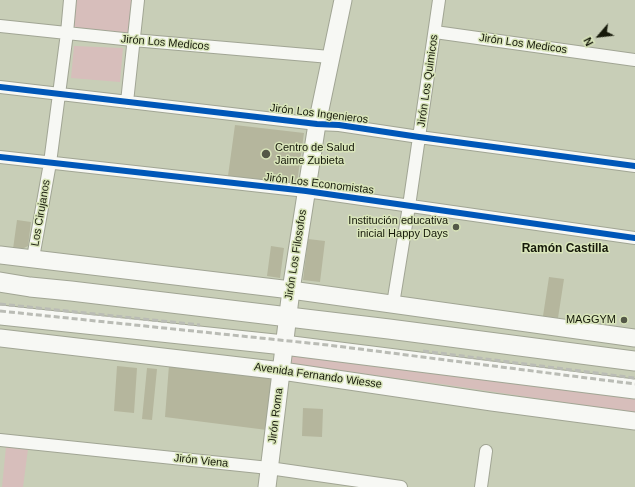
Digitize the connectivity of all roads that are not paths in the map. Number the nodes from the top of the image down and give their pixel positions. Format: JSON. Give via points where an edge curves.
{"nodes":[{"id":1,"x":70,"y":0,"type":"edge"},
{"id":2,"x":138,"y":0,"type":"edge"},
{"id":3,"x":342,"y":0,"type":"edge"},
{"id":4,"x":439,"y":0,"type":"edge"},
{"id":5,"x":0,"y":26,"type":"edge"},
{"id":6,"x":435,"y":32,"type":"junction"},
{"id":7,"x":67,"y":33,"type":"junction"},
{"id":8,"x":133,"y":40,"type":"junction"},
{"id":9,"x":330,"y":58,"type":"junction"},
{"id":10,"x":635,"y":60,"type":"edge"},
{"id":11,"x":0,"y":87,"type":"edge"},
{"id":12,"x":59,"y":94,"type":"junction"},
{"id":13,"x":127,"y":102,"type":"junction"},
{"id":14,"x":317,"y":124,"type":"junction"},
{"id":15,"x":419,"y":137,"type":"junction"},
{"id":16,"x":0,"y":157,"type":"edge"},
{"id":17,"x":50,"y":163,"type":"junction"},
{"id":18,"x":635,"y":166,"type":"edge"},
{"id":19,"x":306,"y":192,"type":"junction"},
{"id":20,"x":409,"y":206,"type":"junction"},
{"id":21,"x":635,"y":238,"type":"edge"},
{"id":22,"x":0,"y":255,"type":"edge"},
{"id":23,"x":33,"y":258,"type":"junction"},
{"id":24,"x":0,"y":282,"type":"edge"},
{"id":25,"x":291,"y":290,"type":"junction"},
{"id":26,"x":393,"y":304,"type":"junction"},
{"id":27,"x":0,"y":315,"type":"edge"},
{"id":28,"x":287,"y":317,"type":"junction"},
{"id":29,"x":0,"y":338,"type":"edge"},
{"id":30,"x":635,"y":338,"type":"edge"},
{"id":31,"x":284,"y":345,"type":"junction"},
{"id":32,"x":635,"y":361,"type":"edge"},
{"id":33,"x":282,"y":371,"type":"junction"},
{"id":34,"x":635,"y":389,"type":"edge"},
{"id":35,"x":635,"y":422,"type":"edge"},
{"id":36,"x":0,"y":440,"type":"edge"},
{"id":37,"x":486,"y":451,"type":"dead end"},
{"id":38,"x":269,"y":468,"type":"junction"},
{"id":39,"x":267,"y":487,"type":"edge"},
{"id":40,"x":401,"y":487,"type":"edge"},
{"id":41,"x":481,"y":487,"type":"edge"}],
"edges":[{"from":1,"to":7,"type":"street","name":"Los Cirujanos"},
{"from":2,"to":8,"type":"street"},
{"from":3,"to":9,"type":"main road","name":"Jirón Los Filosofos"},
{"from":4,"to":6,"type":"street","name":"Jirón Los Quimicos"},
{"from":5,"to":7,"type":"street","name":"Jirón Los Medicos"},
{"from":6,"to":10,"type":"street","name":"Jirón Los Medicos"},
{"from":6,"to":15,"type":"street","name":"Jirón Los Quimicos"},
{"from":7,"to":8,"type":"street","name":"Jirón Los Medicos"},
{"from":7,"to":12,"type":"street","name":"Los Cirujanos"},
{"from":8,"to":9,"type":"street","name":"Jirón Los Medicos"},
{"from":8,"to":13,"type":"street"},
{"from":9,"to":14,"type":"main road","name":"Jirón Los Filosofos"},
{"from":11,"to":12,"type":"street","name":"Jirón Los Ingenieros"},
{"from":12,"to":13,"type":"street","name":"Jirón Los Ingenieros"},
{"from":12,"to":17,"type":"street","name":"Los Cirujanos"},
{"from":13,"to":14,"type":"street","name":"Jirón Los Ingenieros"},
{"from":14,"to":15,"type":"street","name":"Jirón Los Ingenieros"},
{"from":14,"to":19,"type":"main road","name":"Jirón Los Filosofos"},
{"from":15,"to":18,"type":"street","name":"Jirón Los Ingenieros"},
{"from":15,"to":20,"type":"street","name":"Jirón Los Quimicos"},
{"from":16,"to":17,"type":"street","name":"Jirón Los Economistas"},
{"from":17,"to":19,"type":"street","name":"Jirón Los Economistas"},
{"from":17,"to":23,"type":"street","name":"Los Cirujanos"},
{"from":19,"to":20,"type":"street","name":"Jirón Los Economistas"},
{"from":19,"to":25,"type":"main road","name":"Jirón Los Filosofos"},
{"from":20,"to":21,"type":"street","name":"Jirón Los Economistas"},
{"from":20,"to":26,"type":"street","name":"Jirón Los Quimicos"},
{"from":22,"to":23,"type":"main road"},
{"from":23,"to":25,"type":"main road"},
{"from":24,"to":28,"type":"main road"},
{"from":25,"to":26,"type":"main road"},
{"from":25,"to":28,"type":"main road","name":"Jirón Los Filosofos"},
{"from":26,"to":30,"type":"main road"},
{"from":27,"to":31,"type":"main road"},
{"from":28,"to":31,"type":"main road","name":"Jirón Los Filosofos"},
{"from":28,"to":32,"type":"main road"},
{"from":29,"to":33,"type":"main road","name":"Avenida Fernando Wiesse"},
{"from":31,"to":33,"type":"main road","name":"Jirón Roma"},
{"from":31,"to":34,"type":"main road"},
{"from":33,"to":35,"type":"main road","name":"Avenida Fernando Wiesse"},
{"from":33,"to":38,"type":"main road","name":"Jirón Roma"},
{"from":36,"to":38,"type":"street","name":"Jirón Viena"},
{"from":37,"to":41,"type":"street"},
{"from":38,"to":39,"type":"main road","name":"Jirón Roma"},
{"from":38,"to":40,"type":"street","name":"Jirón Viena"}]}
